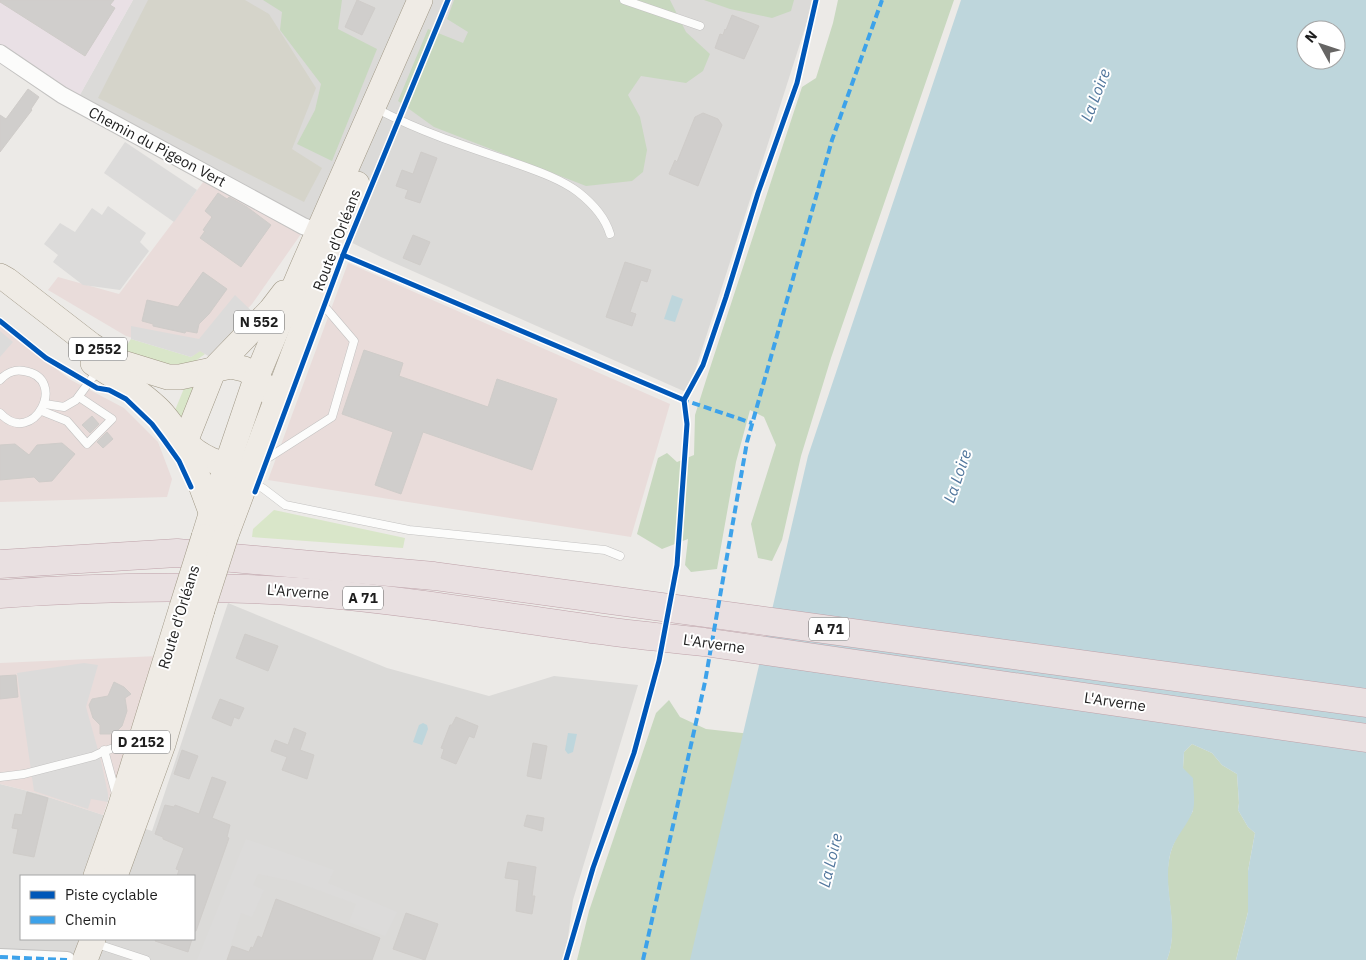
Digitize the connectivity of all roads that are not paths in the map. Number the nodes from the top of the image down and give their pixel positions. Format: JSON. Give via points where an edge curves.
{"nodes":[{"id":1,"x":420,"y":0,"type":"edge"},
{"id":2,"x":432,"y":0,"type":"edge"},
{"id":3,"x":624,"y":0,"type":"edge"},
{"id":4,"x":700,"y":26,"type":"dead end"},
{"id":5,"x":0,"y":53,"type":"edge"},
{"id":6,"x":383,"y":112,"type":"junction"},
{"id":7,"x":319,"y":232,"type":"junction"},
{"id":8,"x":610,"y":234,"type":"dead end"},
{"id":9,"x":301,"y":271,"type":"junction"},
{"id":10,"x":0,"y":276,"type":"edge"},
{"id":11,"x":0,"y":291,"type":"edge"},
{"id":12,"x":315,"y":295,"type":"junction"},
{"id":13,"x":100,"y":368,"type":"junction"},
{"id":14,"x":214,"y":370,"type":"junction"},
{"id":15,"x":257,"y":376,"type":"junction"},
{"id":16,"x":0,"y":380,"type":"edge"},
{"id":17,"x":79,"y":397,"type":"junction"},
{"id":18,"x":45,"y":404,"type":"junction"},
{"id":19,"x":276,"y":405,"type":"junction"},
{"id":20,"x":42,"y":411,"type":"junction"},
{"id":21,"x":0,"y":413,"type":"edge"},
{"id":22,"x":185,"y":442,"type":"junction"},
{"id":23,"x":227,"y":465,"type":"junction"},
{"id":24,"x":250,"y":472,"type":"junction"},
{"id":25,"x":211,"y":512,"type":"junction"},
{"id":26,"x":215,"y":536,"type":"junction"},
{"id":27,"x":0,"y":545,"type":"edge"},
{"id":28,"x":177,"y":553,"type":"junction"},
{"id":29,"x":620,"y":556,"type":"dead end"},
{"id":30,"x":0,"y":564,"type":"edge"},
{"id":31,"x":123,"y":588,"type":"junction"},
{"id":32,"x":0,"y":594,"type":"edge"},
{"id":33,"x":192,"y":608,"type":"junction"},
{"id":34,"x":0,"y":609,"type":"edge"},
{"id":35,"x":1366,"y":703,"type":"edge"},
{"id":36,"x":145,"y":731,"type":"junction"},
{"id":37,"x":1366,"y":738,"type":"edge"},
{"id":38,"x":104,"y":750,"type":"junction"},
{"id":39,"x":0,"y":777,"type":"edge"},
{"id":40,"x":120,"y":808,"type":"junction"},
{"id":41,"x":96,"y":875,"type":"edge"},
{"id":42,"x":115,"y":875,"type":"edge"},
{"id":43,"x":86,"y":945,"type":"edge"},
{"id":44,"x":0,"y":957,"type":"edge"},
{"id":45,"x":67,"y":960,"type":"edge"},
{"id":46,"x":146,"y":960,"type":"edge"}],
"edges":[{"from":1,"to":7,"type":"main road","name":"Route d'Orléans","number":"D 2152"},
{"from":2,"to":6,"type":"main road","name":"Route d'Orléans","number":"D 2152"},
{"from":3,"to":4,"type":"lane"},
{"from":5,"to":7,"type":"street","name":"Chemin du Pigeon Vert","via":[[62,96]]},
{"from":6,"to":8,"type":"lane","via":[[408,126],[546,175],[578,191],[606,222]]},
{"from":6,"to":12,"type":"main road","name":"Route d'Orléans","number":"D 2152"},
{"from":7,"to":9,"type":"main road","name":"Route d'Orléans","number":"D 2152"},
{"from":9,"to":14,"type":"main road","number":"N 552","via":[[271,310]]},
{"from":9,"to":15,"type":"main road","name":"Route d'Orléans","number":"D 2152"},
{"from":10,"to":14,"type":"main road","number":"D 2552","via":[[116,361],[168,377]]},
{"from":11,"to":13,"type":"main road","number":"D 2552","via":[[67,348]]},
{"from":12,"to":19,"type":"main road","name":"Route d'Orléans","number":"D 2152"},
{"from":12,"to":24,"type":"lane","via":[[354,341],[332,417]]},
{"from":13,"to":17,"type":"lane"},
{"from":13,"to":22,"type":"main road","number":"D 2552","via":[[158,409]]},
{"from":14,"to":15,"type":"main road","via":[[231,366]]},
{"from":14,"to":22,"type":"main road"},
{"from":15,"to":19,"type":"main road"},
{"from":15,"to":23,"type":"main road","name":"Route d'Orléans","number":"D 2152"},
{"from":16,"to":18,"type":"lane","via":[[18,370],[34,374],[44,387]]},
{"from":17,"to":18,"type":"lane","via":[[64,407]]},
{"from":17,"to":20,"type":"lane","via":[[112,419],[87,444],[67,421]]},
{"from":18,"to":20,"type":"lane"},
{"from":19,"to":24,"type":"main road","name":"Route d'Orléans","number":"D 2152"},
{"from":20,"to":21,"type":"lane","via":[[27,422],[18,423]]},
{"from":22,"to":23,"type":"main road","via":[[208,460]]},
{"from":22,"to":25,"type":"main road"},
{"from":23,"to":24,"type":"main road"},
{"from":23,"to":25,"type":"main road","name":"Route d'Orléans","number":"D 2152"},
{"from":24,"to":26,"type":"main road","name":"Route d'Orléans","number":"D 2152"},
{"from":24,"to":29,"type":"lane","via":[[264,489],[285,505],[409,530],[605,550]]},
{"from":25,"to":26,"type":"main road","name":"Route d'Orléans","number":"D 2152"},
{"from":26,"to":33,"type":"main road","name":"Route d'Orléans","number":"D 2152","bridge":true},
{"from":27,"to":28,"type":"highway","via":[[122,541]]},
{"from":28,"to":30,"type":"highway","name":"L'Arverne","number":"A 71"},
{"from":28,"to":35,"type":"highway","name":"L'Arverne","number":"A 71","via":[[434,576]]},
{"from":31,"to":32,"type":"highway","name":"L'Arverne","number":"A 71"},
{"from":31,"to":34,"type":"highway","via":[[114,600]]},
{"from":31,"to":37,"type":"highway","name":"L'Arverne","number":"A 71","via":[[236,588],[318,593],[421,605]]},
{"from":33,"to":36,"type":"main road","name":"Route d'Orléans","number":"D 2152"},
{"from":33,"to":42,"type":"main road","name":"Route d'Orléans","number":"D 2152","via":[[163,744]]},
{"from":36,"to":38,"type":"lane","via":[[123,746]]},
{"from":36,"to":40,"type":"main road","name":"Route d'Orléans","number":"D 2152"},
{"from":38,"to":39,"type":"lane","via":[[94,756]]},
{"from":38,"to":40,"type":"lane"},
{"from":40,"to":41,"type":"main road","name":"Route d'Orléans","number":"D 2152"},
{"from":43,"to":45,"type":"main road"},
{"from":43,"to":46,"type":"lane"},
{"from":44,"to":45,"type":"street"}]}
